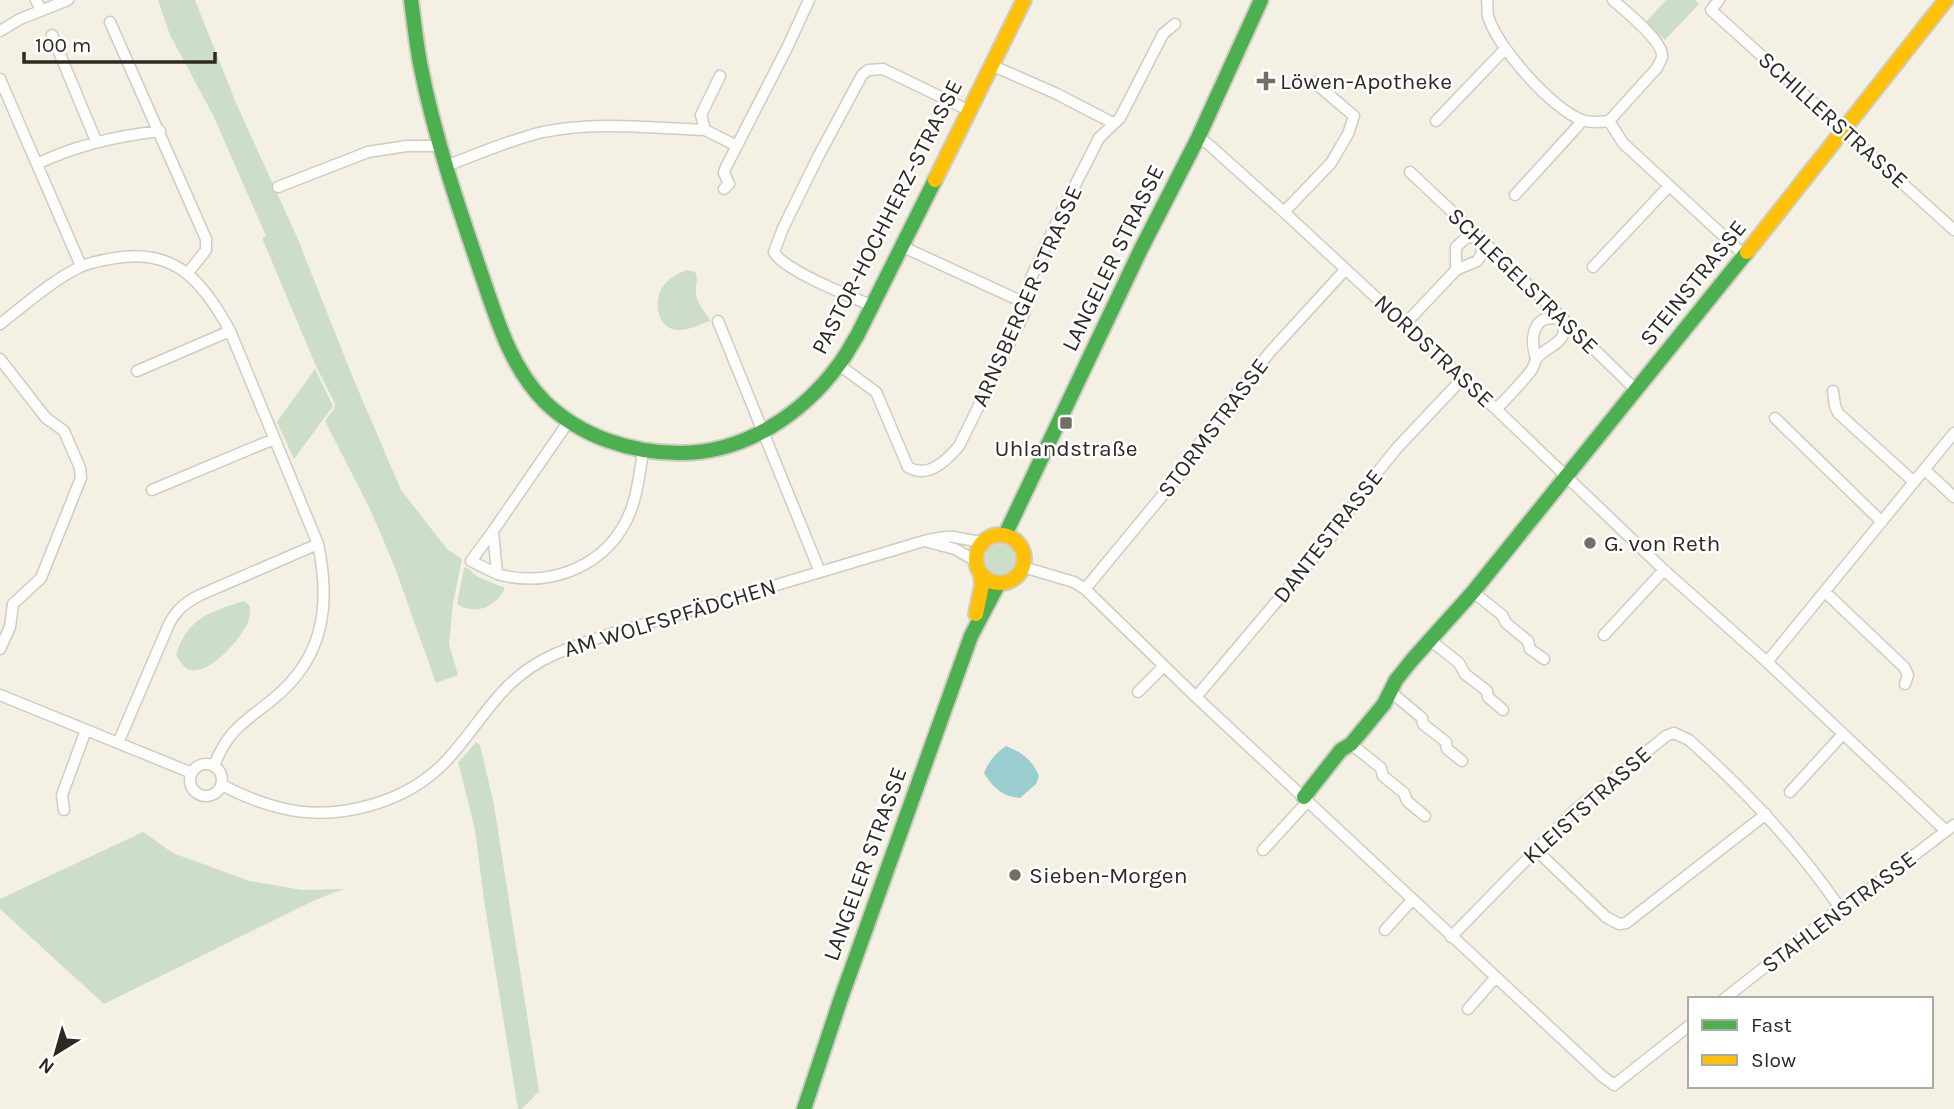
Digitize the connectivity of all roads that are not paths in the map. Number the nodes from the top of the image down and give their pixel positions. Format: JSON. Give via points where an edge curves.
{"nodes":[{"id":1,"x":36,"y":0,"type":"edge"},
{"id":2,"x":68,"y":0,"type":"edge"},
{"id":3,"x":411,"y":0,"type":"edge"},
{"id":4,"x":809,"y":0,"type":"edge"},
{"id":5,"x":1024,"y":0,"type":"edge"},
{"id":6,"x":1261,"y":0,"type":"edge"},
{"id":7,"x":1487,"y":0,"type":"edge"},
{"id":8,"x":1613,"y":0,"type":"edge"},
{"id":9,"x":1718,"y":0,"type":"edge"},
{"id":10,"x":1946,"y":0,"type":"edge"},
{"id":11,"x":41,"y":10,"type":"junction"},
{"id":12,"x":110,"y":22,"type":"dead end"},
{"id":13,"x":1175,"y":24,"type":"dead end"},
{"id":14,"x":0,"y":31,"type":"edge"},
{"id":15,"x":52,"y":36,"type":"dead end"},
{"id":16,"x":1504,"y":49,"type":"junction"},
{"id":17,"x":991,"y":65,"type":"junction"},
{"id":18,"x":720,"y":76,"type":"dead end"},
{"id":19,"x":0,"y":79,"type":"edge"},
{"id":20,"x":1314,"y":82,"type":"dead end"},
{"id":21,"x":968,"y":110,"type":"junction"},
{"id":22,"x":1582,"y":120,"type":"junction"},
{"id":23,"x":1436,"y":121,"type":"dead end"},
{"id":24,"x":1609,"y":121,"type":"junction"},
{"id":25,"x":1113,"y":123,"type":"junction"},
{"id":26,"x":705,"y":130,"type":"junction"},
{"id":27,"x":1844,"y":130,"type":"junction"},
{"id":28,"x":160,"y":131,"type":"junction"},
{"id":29,"x":1198,"y":138,"type":"junction"},
{"id":30,"x":96,"y":141,"type":"junction"},
{"id":31,"x":441,"y":146,"type":"junction"},
{"id":32,"x":737,"y":146,"type":"junction"},
{"id":33,"x":37,"y":164,"type":"junction"},
{"id":34,"x":446,"y":166,"type":"junction"},
{"id":35,"x":1410,"y":172,"type":"dead end"},
{"id":36,"x":1669,"y":186,"type":"junction"},
{"id":37,"x":278,"y":187,"type":"dead end"},
{"id":38,"x":724,"y":189,"type":"dead end"},
{"id":39,"x":1515,"y":195,"type":"dead end"},
{"id":40,"x":1284,"y":212,"type":"junction"},
{"id":41,"x":1954,"y":230,"type":"edge"},
{"id":42,"x":1480,"y":238,"type":"junction"},
{"id":43,"x":901,"y":246,"type":"junction"},
{"id":44,"x":1743,"y":254,"type":"junction"},
{"id":45,"x":81,"y":266,"type":"junction"},
{"id":46,"x":1593,"y":267,"type":"dead end"},
{"id":47,"x":1345,"y":270,"type":"junction"},
{"id":48,"x":1457,"y":270,"type":"junction"},
{"id":49,"x":188,"y":273,"type":"junction"},
{"id":50,"x":1025,"y":303,"type":"junction"},
{"id":51,"x":870,"y":305,"type":"junction"},
{"id":52,"x":1563,"y":320,"type":"junction"},
{"id":53,"x":718,"y":321,"type":"dead end"},
{"id":54,"x":0,"y":324,"type":"edge"},
{"id":55,"x":1405,"y":324,"type":"junction"},
{"id":56,"x":230,"y":331,"type":"junction"},
{"id":57,"x":0,"y":359,"type":"edge"},
{"id":58,"x":1536,"y":359,"type":"junction"},
{"id":59,"x":839,"y":365,"type":"junction"},
{"id":60,"x":137,"y":371,"type":"dead end"},
{"id":61,"x":1463,"y":378,"type":"junction"},
{"id":62,"x":1636,"y":390,"type":"junction"},
{"id":63,"x":1833,"y":391,"type":"dead end"},
{"id":64,"x":1496,"y":409,"type":"junction"},
{"id":65,"x":1774,"y":418,"type":"dead end"},
{"id":66,"x":569,"y":421,"type":"junction"},
{"id":67,"x":763,"y":432,"type":"junction"},
{"id":68,"x":1954,"y":433,"type":"edge"},
{"id":69,"x":274,"y":439,"type":"junction"},
{"id":70,"x":643,"y":451,"type":"junction"},
{"id":71,"x":1924,"y":470,"type":"junction"},
{"id":72,"x":1566,"y":476,"type":"junction"},
{"id":73,"x":1914,"y":482,"type":"junction"},
{"id":74,"x":152,"y":490,"type":"dead end"},
{"id":75,"x":1954,"y":497,"type":"edge"},
{"id":76,"x":1882,"y":522,"type":"junction"},
{"id":77,"x":493,"y":531,"type":"junction"},
{"id":78,"x":1005,"y":535,"type":"junction"},
{"id":79,"x":924,"y":541,"type":"junction"},
{"id":80,"x":984,"y":541,"type":"junction"},
{"id":81,"x":318,"y":544,"type":"junction"},
{"id":82,"x":1023,"y":567,"type":"junction"},
{"id":83,"x":979,"y":568,"type":"junction"},
{"id":84,"x":1664,"y":570,"type":"junction"},
{"id":85,"x":820,"y":572,"type":"junction"},
{"id":86,"x":497,"y":574,"type":"junction"},
{"id":87,"x":999,"y":583,"type":"junction"},
{"id":88,"x":1085,"y":589,"type":"junction"},
{"id":89,"x":1473,"y":592,"type":"junction"},
{"id":90,"x":1825,"y":592,"type":"junction"},
{"id":91,"x":1604,"y":635,"type":"dead end"},
{"id":92,"x":971,"y":636,"type":"junction"},
{"id":93,"x":1430,"y":640,"type":"junction"},
{"id":94,"x":0,"y":649,"type":"edge"},
{"id":95,"x":1544,"y":659,"type":"dead end"},
{"id":96,"x":1767,"y":662,"type":"junction"},
{"id":97,"x":1164,"y":666,"type":"junction"},
{"id":98,"x":1905,"y":684,"type":"dead end"},
{"id":99,"x":1138,"y":692,"type":"dead end"},
{"id":100,"x":1391,"y":692,"type":"junction"},
{"id":101,"x":0,"y":695,"type":"edge"},
{"id":102,"x":1196,"y":697,"type":"junction"},
{"id":103,"x":1503,"y":710,"type":"dead end"},
{"id":104,"x":86,"y":730,"type":"junction"},
{"id":105,"x":1843,"y":734,"type":"junction"},
{"id":106,"x":118,"y":743,"type":"junction"},
{"id":107,"x":1351,"y":744,"type":"junction"},
{"id":108,"x":1462,"y":761,"type":"dead end"},
{"id":109,"x":214,"y":766,"type":"junction"},
{"id":110,"x":192,"y":773,"type":"junction"},
{"id":111,"x":222,"y":785,"type":"junction"},
{"id":112,"x":1790,"y":792,"type":"dead end"},
{"id":113,"x":1306,"y":799,"type":"junction"},
{"id":114,"x":64,"y":810,"type":"dead end"},
{"id":115,"x":1766,"y":814,"type":"junction"},
{"id":116,"x":1425,"y":816,"type":"dead end"},
{"id":117,"x":1950,"y":828,"type":"edge"},
{"id":118,"x":1535,"y":849,"type":"junction"},
{"id":119,"x":1263,"y":850,"type":"dead end"},
{"id":120,"x":1412,"y":900,"type":"junction"},
{"id":121,"x":1840,"y":908,"type":"junction"},
{"id":122,"x":1385,"y":930,"type":"dead end"},
{"id":123,"x":1451,"y":937,"type":"junction"},
{"id":124,"x":1496,"y":978,"type":"junction"},
{"id":125,"x":1727,"y":997,"type":"edge"},
{"id":126,"x":1468,"y":1009,"type":"dead end"},
{"id":127,"x":1688,"y":1027,"type":"edge"},
{"id":128,"x":804,"y":1109,"type":"edge"}],
"edges":[{"from":1,"to":11,"type":"street"},
{"from":2,"to":11,"type":"street"},
{"from":3,"to":31,"type":"street","name":"PASTOR-HOCHHERZ-STRASSE","via":[[420,63]]},
{"from":4,"to":32,"type":"street"},
{"from":5,"to":17,"type":"street","name":"PASTOR-HOCHHERZ-STRASSE"},
{"from":6,"to":29,"type":"street","name":"LANGELER STRASSE"},
{"from":7,"to":16,"type":"street","via":[[1488,15]]},
{"from":8,"to":24,"type":"street","via":[[1653,38],[1662,58]]},
{"from":9,"to":27,"type":"street","name":"SCHILLERSTRASSE","via":[[1711,10]]},
{"from":10,"to":27,"type":"street","name":"STEINSTRASSE"},
{"from":11,"to":14,"type":"street"},
{"from":12,"to":28,"type":"street"},
{"from":13,"to":25,"type":"street","name":"ARNSBERGER STRASSE","via":[[1163,34],[1120,118]]},
{"from":15,"to":30,"type":"street"},
{"from":16,"to":22,"type":"street","via":[[1536,85]]},
{"from":16,"to":23,"type":"street"},
{"from":17,"to":21,"type":"street","name":"PASTOR-HOCHHERZ-STRASSE"},
{"from":17,"to":25,"type":"street"},
{"from":18,"to":26,"type":"street","via":[[701,115]]},
{"from":19,"to":33,"type":"street"},
{"from":20,"to":40,"type":"street","via":[[1354,116],[1331,163]]},
{"from":21,"to":43,"type":"street","name":"PASTOR-HOCHHERZ-STRASSE"},
{"from":21,"to":51,"type":"street","via":[[883,69],[868,70],[819,155],[774,253],[792,268]]},
{"from":22,"to":24,"type":"street"},
{"from":22,"to":39,"type":"street"},
{"from":24,"to":36,"type":"street","via":[[1623,143]]},
{"from":25,"to":50,"type":"street","name":"ARNSBERGER STRASSE","via":[[1098,138],[1062,211],[1031,278]]},
{"from":26,"to":32,"type":"street"},
{"from":26,"to":34,"type":"street","via":[[561,129],[513,140]]},
{"from":27,"to":41,"type":"street","name":"SCHILLERSTRASSE"},
{"from":27,"to":44,"type":"street","name":"STEINSTRASSE"},
{"from":28,"to":30,"type":"street"},
{"from":28,"to":49,"type":"street","via":[[206,239],[206,250]]},
{"from":29,"to":40,"type":"street","name":"NORDSTRASSE"},
{"from":29,"to":78,"type":"street","name":"LANGELER STRASSE"},
{"from":30,"to":33,"type":"street"},
{"from":31,"to":34,"type":"street","name":"PASTOR-HOCHHERZ-STRASSE"},
{"from":31,"to":37,"type":"street","via":[[368,152]]},
{"from":32,"to":38,"type":"street","via":[[724,173],[729,184]]},
{"from":33,"to":45,"type":"street"},
{"from":34,"to":66,"type":"street","name":"PASTOR-HOCHHERZ-STRASSE","via":[[492,310],[515,362],[544,401]]},
{"from":35,"to":42,"type":"street","name":"SCHLEGELSTRASSE"},
{"from":36,"to":44,"type":"street"},
{"from":36,"to":46,"type":"street"},
{"from":40,"to":47,"type":"street","name":"NORDSTRASSE"},
{"from":42,"to":48,"type":"street","via":[[1482,254]]},
{"from":42,"to":48,"type":"street","via":[[1467,237],[1456,247]]},
{"from":42,"to":52,"type":"street","name":"SCHLEGELSTRASSE"},
{"from":43,"to":50,"type":"street"},
{"from":43,"to":51,"type":"street","name":"PASTOR-HOCHHERZ-STRASSE"},
{"from":44,"to":62,"type":"street","name":"STEINSTRASSE"},
{"from":45,"to":49,"type":"street","via":[[146,256]]},
{"from":45,"to":54,"type":"street"},
{"from":47,"to":55,"type":"street","name":"NORDSTRASSE"},
{"from":47,"to":88,"type":"street","name":"STORMSTRASSE","via":[[1262,362],[1210,427],[1181,473]]},
{"from":48,"to":55,"type":"street"},
{"from":49,"to":56,"type":"street","via":[[205,289]]},
{"from":50,"to":59,"type":"street","name":"ARNSBERGER STRASSE","via":[[1024,314],[959,446],[930,470],[917,472],[908,467],[876,392]]},
{"from":51,"to":59,"type":"street","name":"PASTOR-HOCHHERZ-STRASSE"},
{"from":52,"to":58,"type":"street","via":[[1563,335]]},
{"from":52,"to":58,"type":"street","via":[[1543,319],[1535,328]]},
{"from":52,"to":62,"type":"street","name":"SCHLEGELSTRASSE"},
{"from":53,"to":67,"type":"street"},
{"from":55,"to":61,"type":"street","name":"NORDSTRASSE"},
{"from":56,"to":60,"type":"street"},
{"from":56,"to":69,"type":"street"},
{"from":57,"to":94,"type":"street","via":[[46,418],[64,431],[80,468],[78,486],[41,578],[13,604],[10,627]]},
{"from":58,"to":64,"type":"street","via":[[1532,370]]},
{"from":59,"to":67,"type":"street","name":"PASTOR-HOCHHERZ-STRASSE","via":[[812,395]]},
{"from":61,"to":64,"type":"street","name":"NORDSTRASSE"},
{"from":61,"to":102,"type":"street","name":"DANTESTRASSE","via":[[1396,448],[1331,537]]},
{"from":62,"to":72,"type":"street","name":"STEINSTRASSE"},
{"from":63,"to":73,"type":"street","via":[[1838,413]]},
{"from":64,"to":72,"type":"street","name":"NORDSTRASSE"},
{"from":65,"to":76,"type":"street"},
{"from":66,"to":70,"type":"street","name":"PASTOR-HOCHHERZ-STRASSE","via":[[602,439]]},
{"from":66,"to":77,"type":"street"},
{"from":67,"to":70,"type":"street","name":"PASTOR-HOCHHERZ-STRASSE","via":[[715,451]]},
{"from":67,"to":85,"type":"street"},
{"from":68,"to":71,"type":"street"},
{"from":69,"to":74,"type":"street"},
{"from":69,"to":81,"type":"street"},
{"from":70,"to":86,"type":"street","via":[[627,520],[596,557],[577,569],[542,579]]},
{"from":71,"to":73,"type":"street"},
{"from":71,"to":75,"type":"street"},
{"from":72,"to":84,"type":"street","name":"NORDSTRASSE"},
{"from":72,"to":89,"type":"street","name":"STEINSTRASSE"},
{"from":73,"to":76,"type":"street"},
{"from":76,"to":90,"type":"street"},
{"from":77,"to":86,"type":"street"},
{"from":77,"to":86,"type":"street","via":[[471,561]]},
{"from":78,"to":80,"type":"street"},
{"from":78,"to":82,"type":"street","via":[[1021,547]]},
{"from":79,"to":80,"type":"street","name":"AM WOLFSPFÄDCHEN","via":[[952,537]]},
{"from":79,"to":83,"type":"street","via":[[955,549]]},
{"from":79,"to":85,"type":"street","name":"AM WOLFSPFÄDCHEN"},
{"from":80,"to":83,"type":"street","via":[[979,547]]},
{"from":81,"to":106,"type":"street","via":[[200,595],[177,610]]},
{"from":81,"to":109,"type":"street","via":[[324,604],[310,654],[288,685],[231,733]]},
{"from":82,"to":87,"type":"street","via":[[1014,579]]},
{"from":82,"to":88,"type":"street"},
{"from":83,"to":87,"type":"street","via":[[989,580]]},
{"from":83,"to":92,"type":"street","name":"LANGELER STRASSE","via":[[982,585]]},
{"from":84,"to":91,"type":"street"},
{"from":84,"to":96,"type":"street","name":"NORDSTRASSE"},
{"from":85,"to":111,"type":"street","name":"AM WOLFSPFÄDCHEN","via":[[553,655],[504,689],[445,762],[403,792],[358,809],[294,811]]},
{"from":87,"to":92,"type":"street","name":"LANGELER STRASSE"},
{"from":88,"to":97,"type":"street"},
{"from":89,"to":93,"type":"street","name":"STEINSTRASSE"},
{"from":89,"to":95,"type":"street"},
{"from":90,"to":96,"type":"street"},
{"from":90,"to":98,"type":"street","via":[[1904,667],[1908,675]]},
{"from":92,"to":128,"type":"street","name":"LANGELER STRASSE"},
{"from":93,"to":100,"type":"street","name":"STEINSTRASSE"},
{"from":93,"to":103,"type":"street"},
{"from":96,"to":105,"type":"street","name":"NORDSTRASSE"},
{"from":97,"to":99,"type":"street"},
{"from":97,"to":102,"type":"street"},
{"from":100,"to":107,"type":"street","name":"STEINSTRASSE"},
{"from":100,"to":108,"type":"street"},
{"from":101,"to":104,"type":"street"},
{"from":102,"to":113,"type":"street"},
{"from":104,"to":106,"type":"street"},
{"from":104,"to":114,"type":"street","via":[[62,795]]},
{"from":105,"to":112,"type":"street"},
{"from":105,"to":117,"type":"street","name":"NORDSTRASSE"},
{"from":106,"to":110,"type":"street"},
{"from":107,"to":113,"type":"street","name":"STEINSTRASSE","via":[[1340,750]]},
{"from":107,"to":116,"type":"street","via":[[1381,768],[1383,776]]},
{"from":109,"to":110,"type":"street","via":[[201,765]]},
{"from":109,"to":111,"type":"street"},
{"from":110,"to":111,"type":"street","via":[[191,786],[200,795],[214,795]]},
{"from":113,"to":119,"type":"street"},
{"from":113,"to":120,"type":"street"},
{"from":115,"to":118,"type":"street","via":[[1626,923],[1606,917]]},
{"from":115,"to":118,"type":"street","name":"KLEISTSTRASSE","via":[[1689,740],[1674,733],[1596,791]]},
{"from":115,"to":121,"type":"street","name":"KLEISTSTRASSE"},
{"from":117,"to":121,"type":"street","name":"STAHLENSTRASSE"},
{"from":118,"to":123,"type":"street","name":"KLEISTSTRASSE"},
{"from":120,"to":122,"type":"street"},
{"from":120,"to":123,"type":"street"},
{"from":121,"to":125,"type":"street","name":"STAHLENSTRASSE"},
{"from":123,"to":124,"type":"street"},
{"from":124,"to":126,"type":"street"},
{"from":124,"to":127,"type":"street","via":[[1614,1085]]}]}
